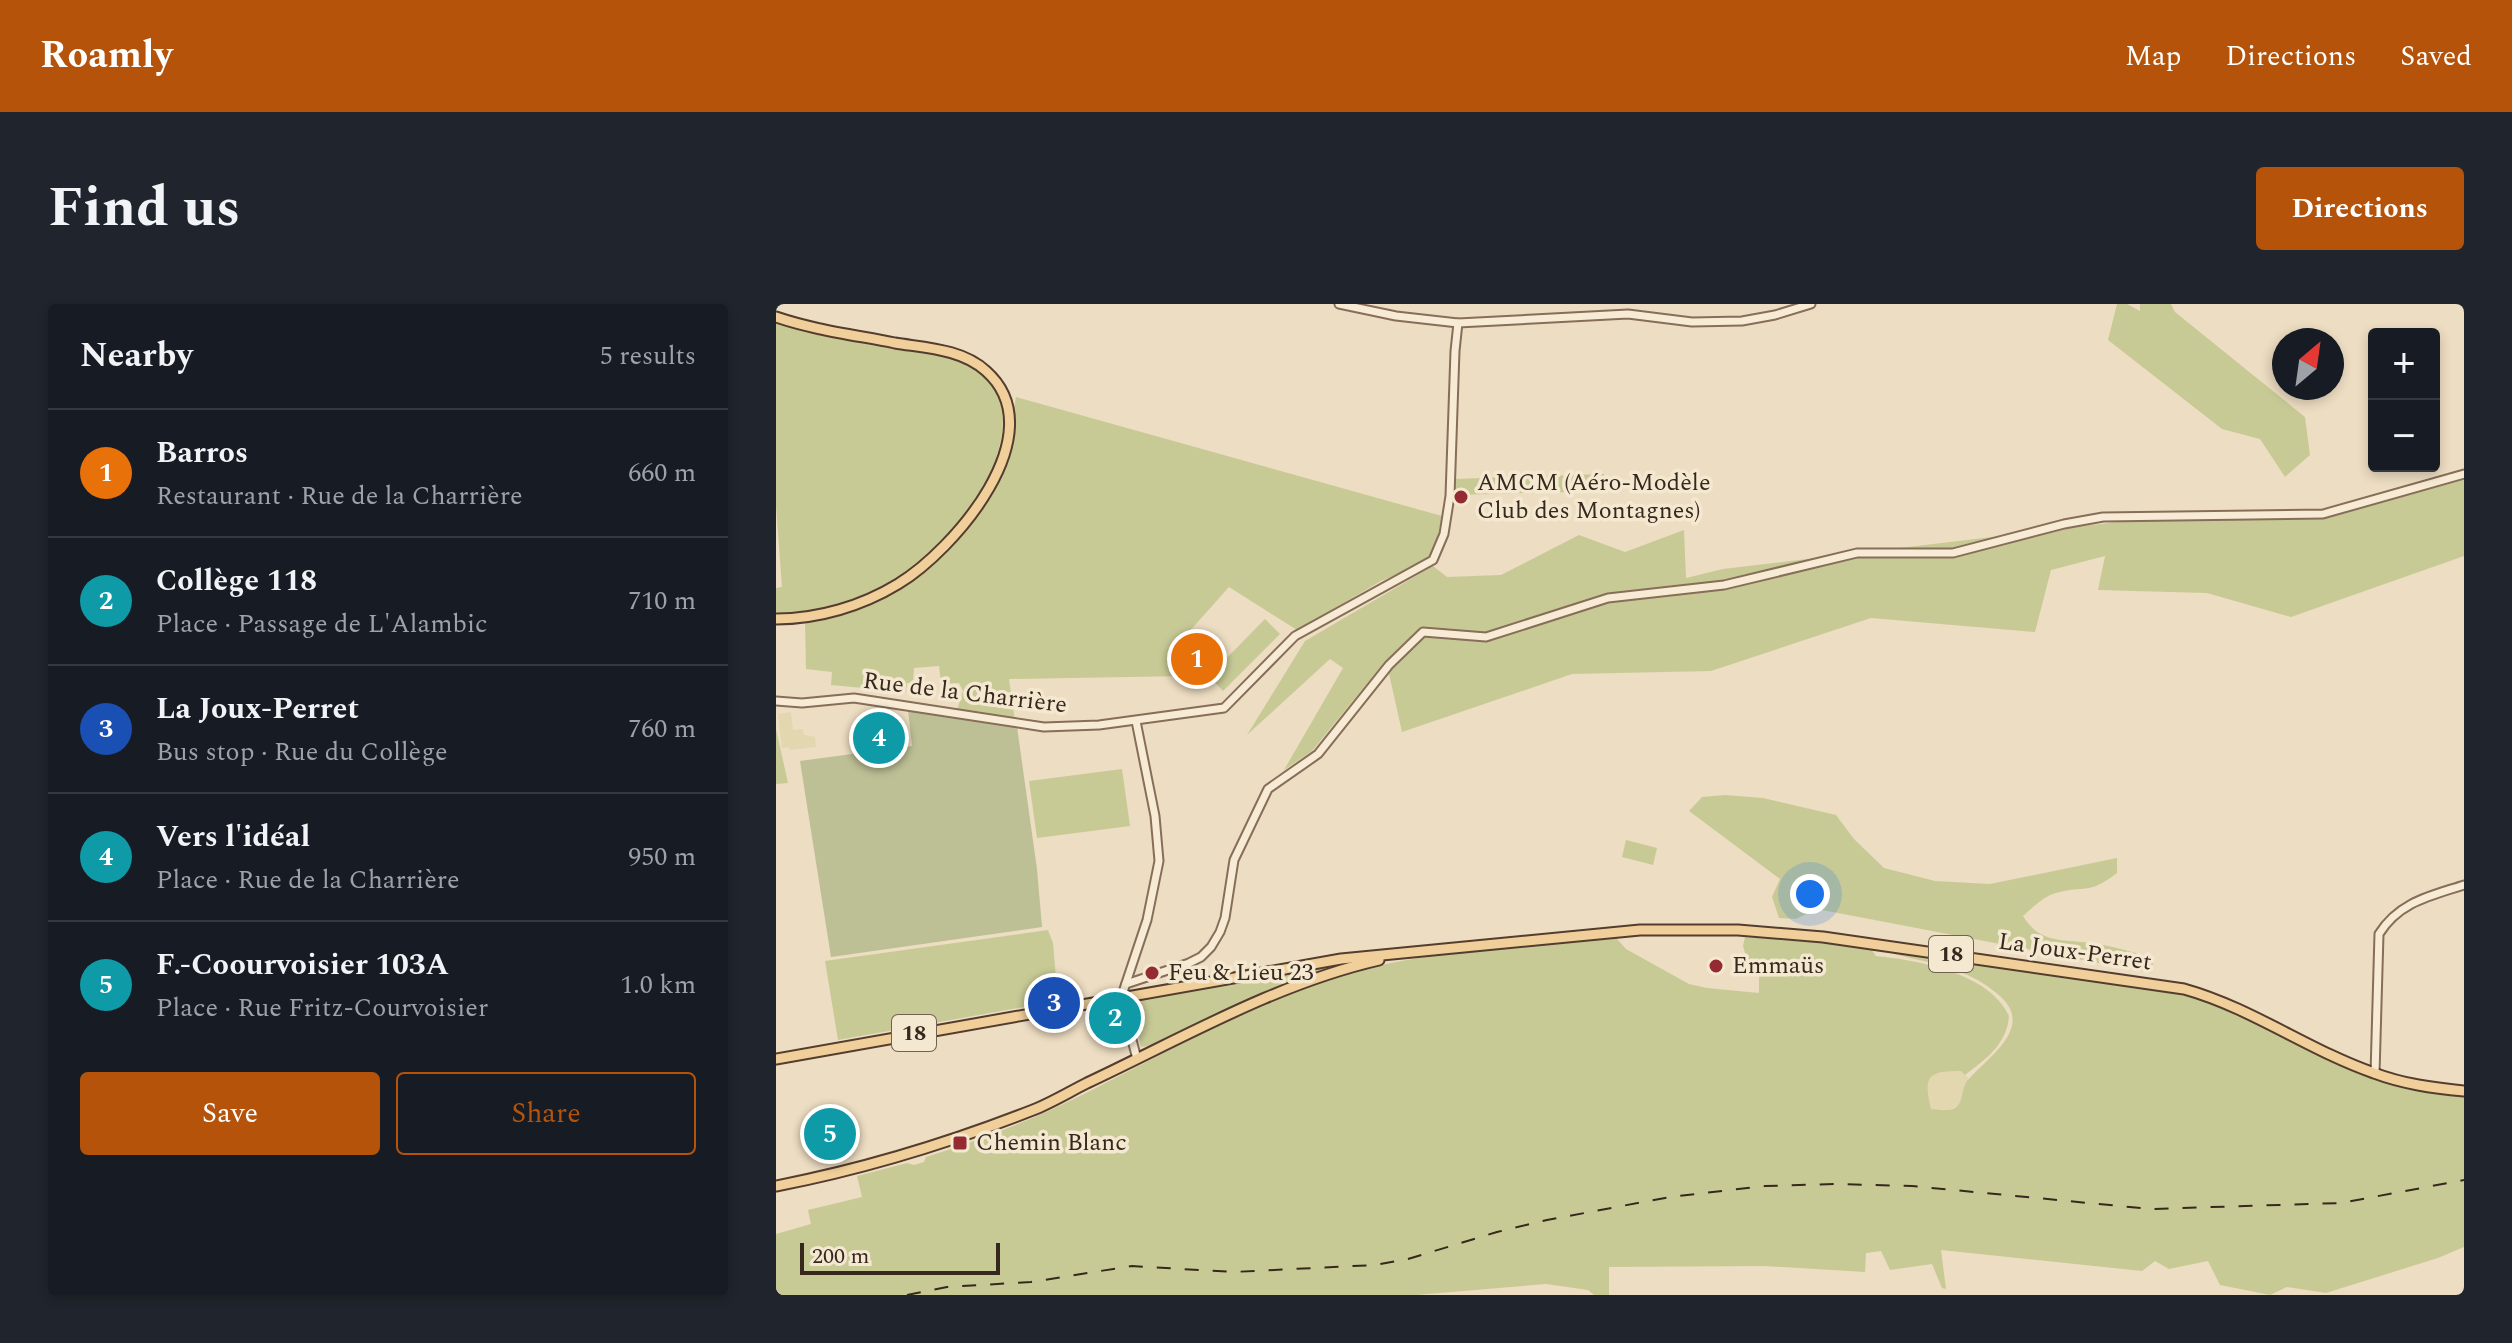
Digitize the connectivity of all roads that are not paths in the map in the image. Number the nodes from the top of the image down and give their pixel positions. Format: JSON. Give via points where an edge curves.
{"nodes":[{"id":1,"x":1339,"y":304,"type":"edge"},
{"id":2,"x":1811,"y":304,"type":"edge"},
{"id":3,"x":776,"y":317,"type":"edge"},
{"id":4,"x":1458,"y":323,"type":"junction"},
{"id":5,"x":2464,"y":474,"type":"edge"},
{"id":6,"x":776,"y":619,"type":"edge"},
{"id":7,"x":776,"y":701,"type":"edge"},
{"id":8,"x":1136,"y":721,"type":"junction"},
{"id":9,"x":2464,"y":885,"type":"edge"},
{"id":10,"x":1417,"y":952,"type":"junction"},
{"id":11,"x":1126,"y":984,"type":"junction"},
{"id":12,"x":1121,"y":998,"type":"junction"},
{"id":13,"x":776,"y":1059,"type":"edge"},
{"id":14,"x":1137,"y":1059,"type":"junction"},
{"id":15,"x":2375,"y":1074,"type":"junction"},
{"id":16,"x":2464,"y":1091,"type":"edge"},
{"id":17,"x":776,"y":1186,"type":"edge"}],
"edges":[{"from":1,"to":4,"type":"street"},
{"from":2,"to":4,"type":"street","via":[[1742,321],[1692,322],[1628,314]]},
{"from":3,"to":6,"type":"main road","via":[[962,356],[984,368],[998,385],[1009,426],[998,468],[974,512],[924,566],[854,605]]},
{"from":4,"to":8,"type":"street","name":"Rue de la Charrière","via":[[1450,496],[1433,560],[1295,636],[1224,708]]},
{"from":5,"to":11,"type":"street","via":[[2323,514],[2103,517],[1953,553],[1857,553],[1724,585],[1608,598],[1486,637],[1423,632],[1389,665],[1318,754],[1268,789],[1234,860],[1225,918],[1211,947],[1189,963]]},
{"from":7,"to":8,"type":"street","name":"Rue de la Charrière","via":[[854,698],[1044,727]]},
{"from":8,"to":11,"type":"street","via":[[1159,861],[1152,904]]},
{"from":9,"to":15,"type":"street","via":[[2404,907],[2379,934]]},
{"from":10,"to":12,"type":"main road","name":"La Joux-Perret","number":"18","via":[[1341,959]]},
{"from":10,"to":14,"type":"main road","name":"La Joux-Perret","number":"18","via":[[1289,987]]},
{"from":10,"to":15,"type":"main road","name":"La Joux-Perret","number":"18","via":[[1679,929],[1878,943],[2184,989],[2237,1007]]},
{"from":11,"to":12,"type":"street"},
{"from":12,"to":13,"type":"main road","number":"18"},
{"from":12,"to":14,"type":"street"},
{"from":14,"to":17,"type":"main road","number":"18","via":[[1034,1110],[959,1138],[868,1167]]},
{"from":15,"to":16,"type":"main road","name":"La Joux-Perret","number":"18"}]}
